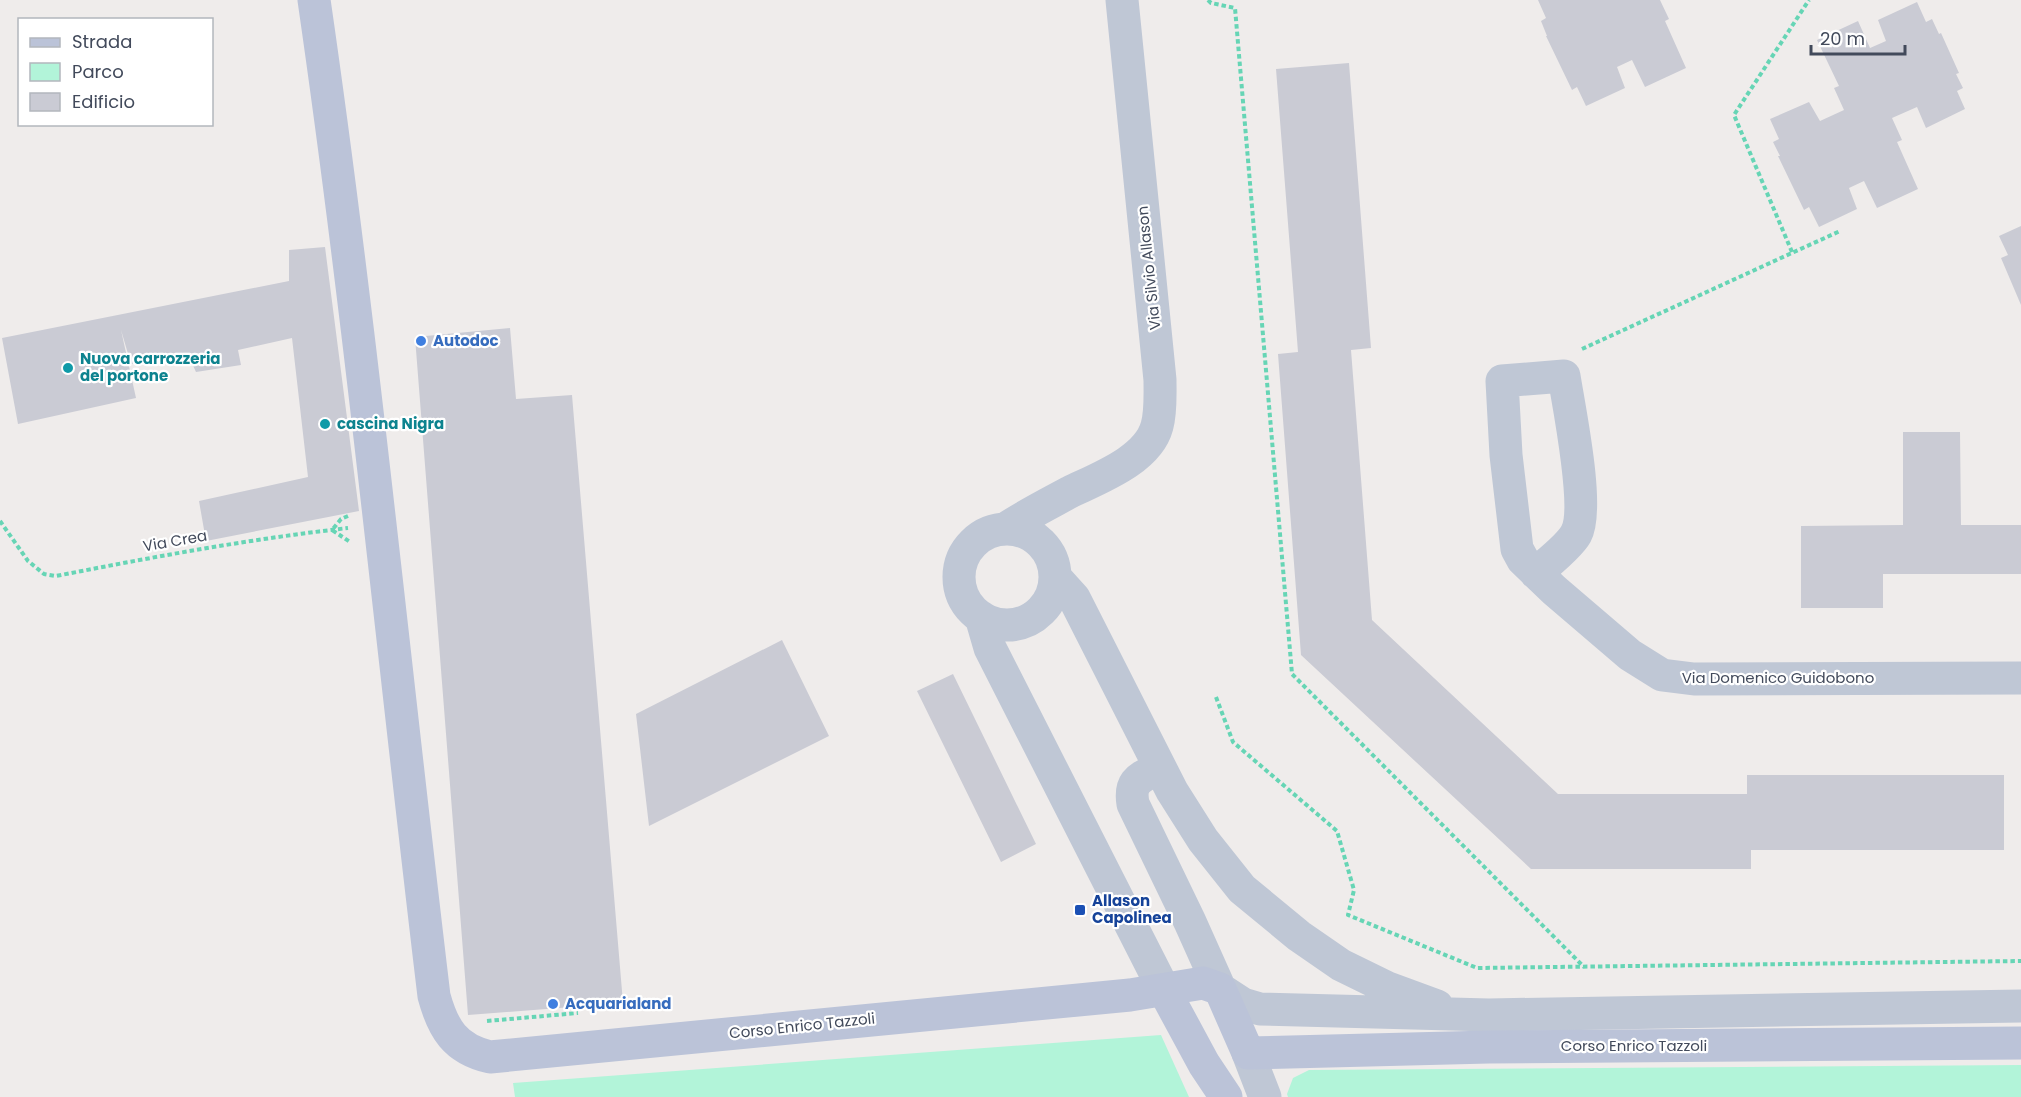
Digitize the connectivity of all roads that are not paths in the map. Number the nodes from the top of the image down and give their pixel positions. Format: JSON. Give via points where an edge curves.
{"nodes":[{"id":1,"x":314,"y":0,"type":"edge"},
{"id":2,"x":1122,"y":0,"type":"edge"},
{"id":3,"x":1072,"y":491,"type":"junction"},
{"id":4,"x":1005,"y":529,"type":"junction"},
{"id":5,"x":1041,"y":542,"type":"junction"},
{"id":6,"x":1536,"y":573,"type":"junction"},
{"id":7,"x":1055,"y":577,"type":"junction"},
{"id":8,"x":981,"y":617,"type":"junction"},
{"id":9,"x":2021,"y":678,"type":"edge"},
{"id":10,"x":1159,"y":768,"type":"junction"},
{"id":11,"x":1220,"y":989,"type":"junction"},
{"id":12,"x":1164,"y":990,"type":"junction"},
{"id":13,"x":2021,"y":1006,"type":"edge"},
{"id":14,"x":1460,"y":1015,"type":"junction"},
{"id":15,"x":2021,"y":1043,"type":"edge"},
{"id":16,"x":1248,"y":1053,"type":"junction"},
{"id":17,"x":1226,"y":1097,"type":"edge"},
{"id":18,"x":1265,"y":1097,"type":"edge"}],
"edges":[{"from":1,"to":12,"type":"street","name":"Corso Enrico Tazzoli","via":[[335,147],[434,996],[439,1016],[460,1045],[490,1057]]},
{"from":2,"to":3,"type":"street","name":"Via Silvio Allason","via":[[1160,380],[1159,410],[1151,441],[1136,456]]},
{"from":3,"to":4,"type":"street","name":"Via Silvio Allason"},
{"from":3,"to":5,"type":"street","name":"Via Silvio Allason","via":[[1046,523]]},
{"from":4,"to":5,"type":"street","via":[[1026,532]]},
{"from":4,"to":8,"type":"street","via":[[983,535],[966,549],[959,564],[958,584],[967,603]]},
{"from":5,"to":7,"type":"street","via":[[1052,557]]},
{"from":6,"to":6,"type":"street","name":"Via Domenico Guidobono","via":[[1576,535],[1581,513],[1564,376],[1502,381],[1514,537],[1523,560]]},
{"from":6,"to":9,"type":"street","name":"Via Domenico Guidobono","via":[[1630,655],[1662,675],[1694,679]]},
{"from":7,"to":8,"type":"street","via":[[1049,600],[1034,617],[998,625]]},
{"from":7,"to":10,"type":"street","name":"Corso Enrico Tazzoli","via":[[1074,598]]},
{"from":8,"to":12,"type":"street","via":[[990,648]]},
{"from":10,"to":11,"type":"street","via":[[1135,781],[1131,791],[1133,804]]},
{"from":10,"to":14,"type":"street","name":"Corso Enrico Tazzoli","via":[[1203,840],[1242,889],[1261,905],[1341,964]]},
{"from":11,"to":12,"type":"street","name":"Corso Enrico Tazzoli","via":[[1203,983]]},
{"from":11,"to":14,"type":"street","name":"Corso Enrico Tazzoli","via":[[1243,1004],[1260,1009]]},
{"from":11,"to":16,"type":"street"},
{"from":12,"to":17,"type":"street"},
{"from":13,"to":14,"type":"street","name":"Corso Enrico Tazzoli"},
{"from":15,"to":16,"type":"street","name":"Corso Enrico Tazzoli"},
{"from":16,"to":18,"type":"street"}]}
